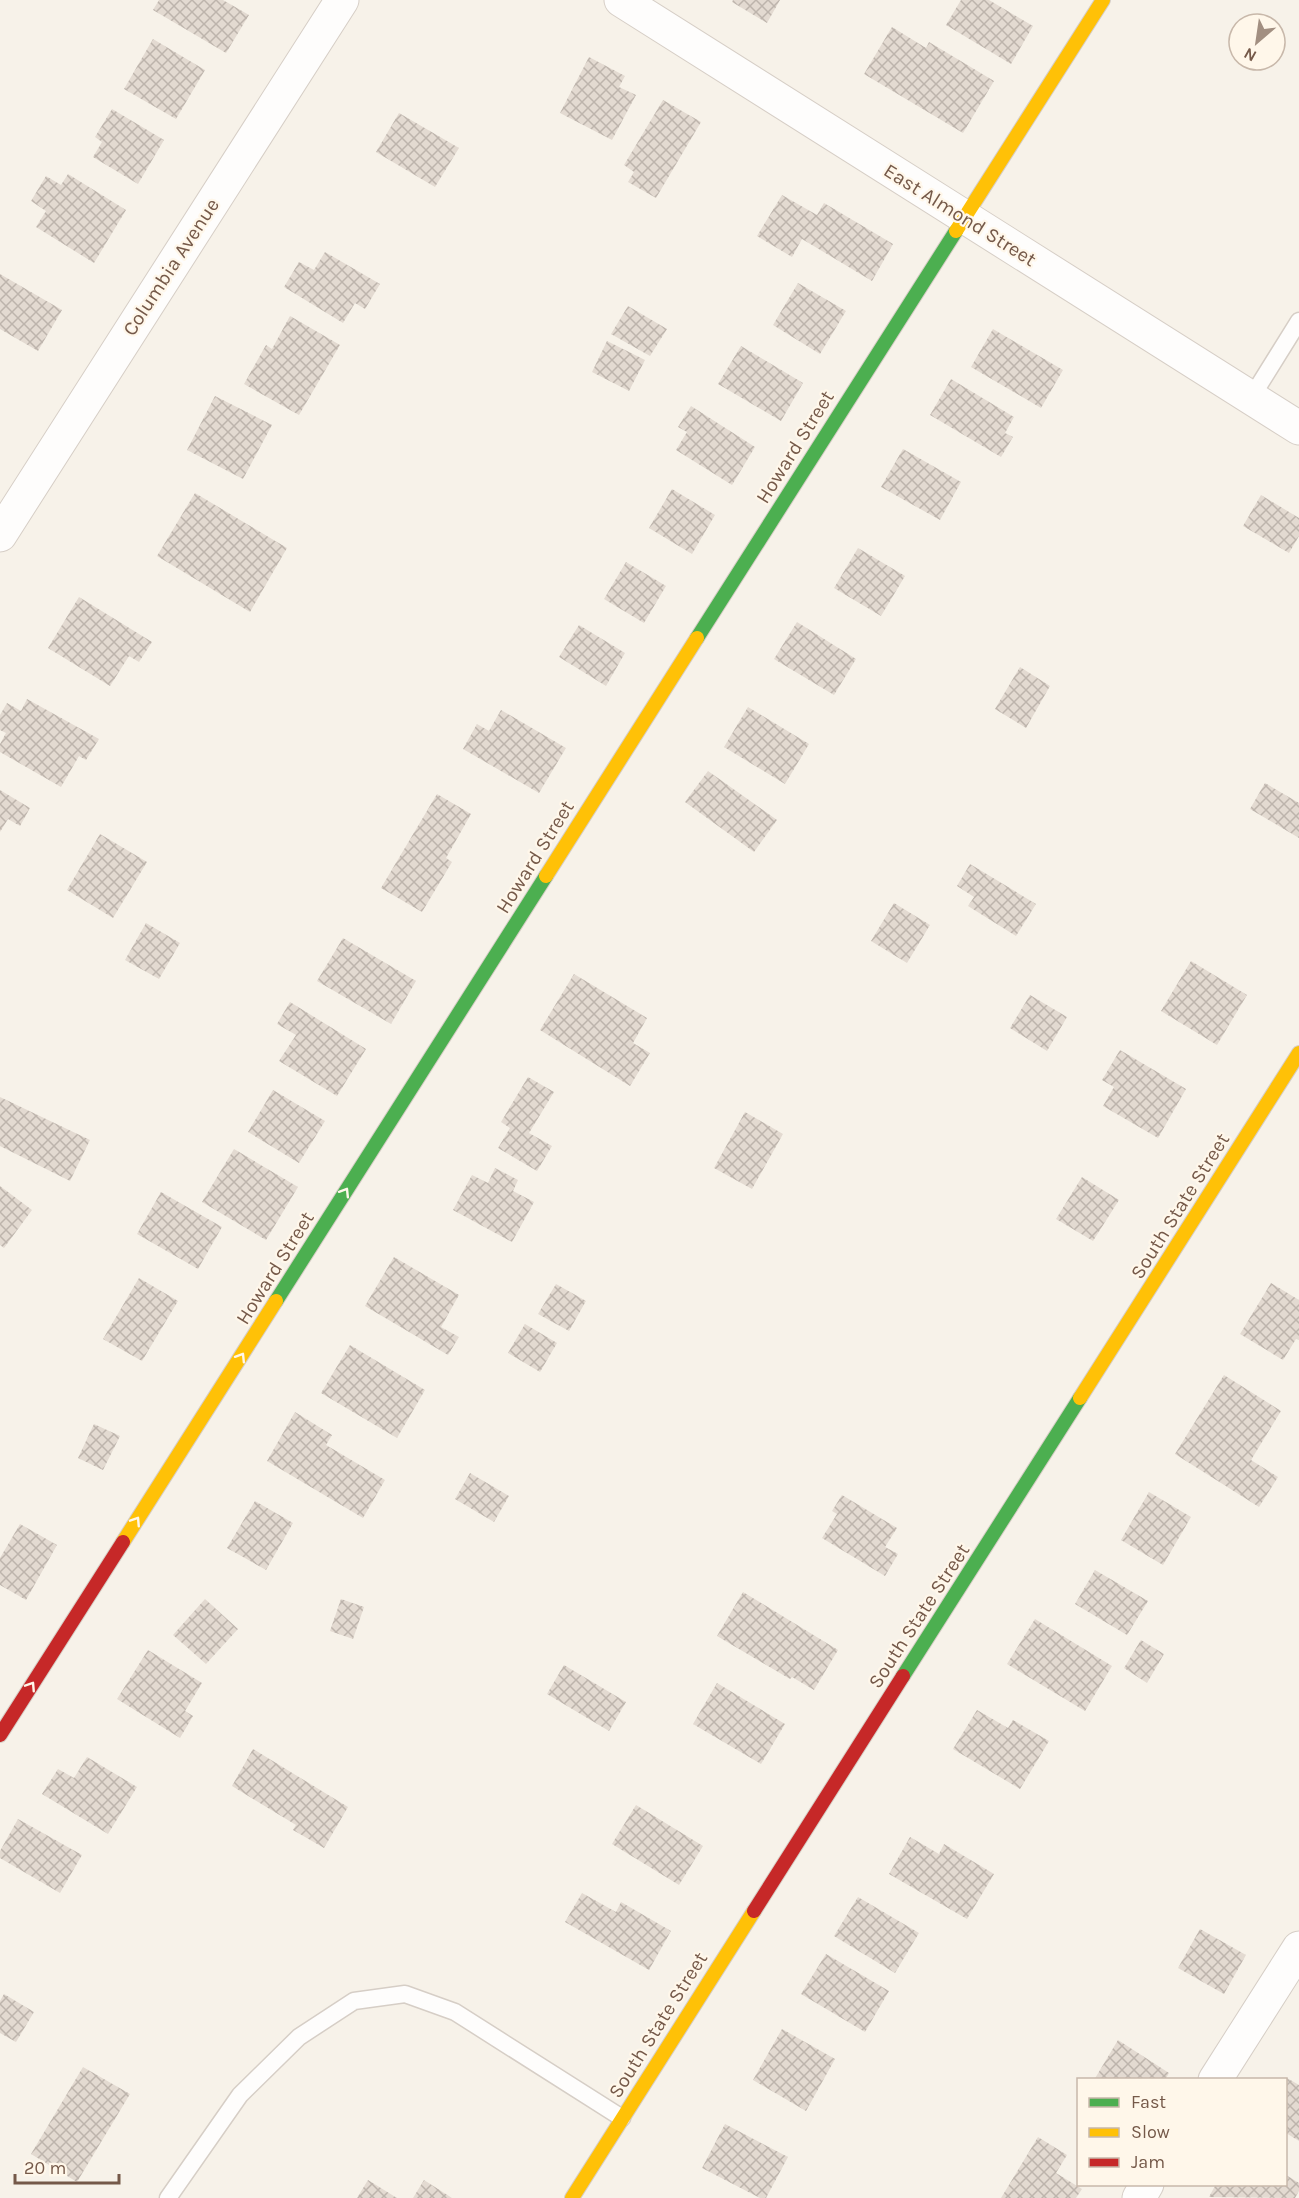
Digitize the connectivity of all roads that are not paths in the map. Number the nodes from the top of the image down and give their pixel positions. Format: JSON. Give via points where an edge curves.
{"nodes":[{"id":1,"x":342,"y":0,"type":"edge"},
{"id":2,"x":621,"y":0,"type":"edge"},
{"id":3,"x":1103,"y":0,"type":"edge"},
{"id":4,"x":964,"y":218,"type":"junction"},
{"id":5,"x":1299,"y":321,"type":"edge"},
{"id":6,"x":1251,"y":398,"type":"junction"},
{"id":7,"x":1299,"y":428,"type":"edge"},
{"id":8,"x":0,"y":534,"type":"edge"},
{"id":9,"x":1295,"y":1068,"type":"edge"},
{"id":10,"x":0,"y":1735,"type":"edge"},
{"id":11,"x":1299,"y":1948,"type":"edge"},
{"id":12,"x":1216,"y":2078,"type":"edge"},
{"id":13,"x":622,"y":2118,"type":"junction"},
{"id":14,"x":168,"y":2198,"type":"edge"},
{"id":15,"x":572,"y":2198,"type":"edge"}],
"edges":[{"from":1,"to":8,"type":"street","name":"Columbia Avenue"},
{"from":2,"to":4,"type":"street","name":"East Almond Street"},
{"from":3,"to":4,"type":"street","name":"Howard Street"},
{"from":4,"to":6,"type":"street","name":"East Almond Street"},
{"from":10,"to":4,"type":"street","name":"Howard Street","one_way":true},
{"from":5,"to":6,"type":"lane"},
{"from":6,"to":7,"type":"street","name":"East Almond Street"},
{"from":9,"to":13,"type":"street","name":"South State Street"},
{"from":11,"to":12,"type":"street"},
{"from":13,"to":14,"type":"lane","via":[[455,2012],[405,1994],[354,2001],[299,2037],[240,2095]]},
{"from":13,"to":15,"type":"street","name":"South State Street"}]}
